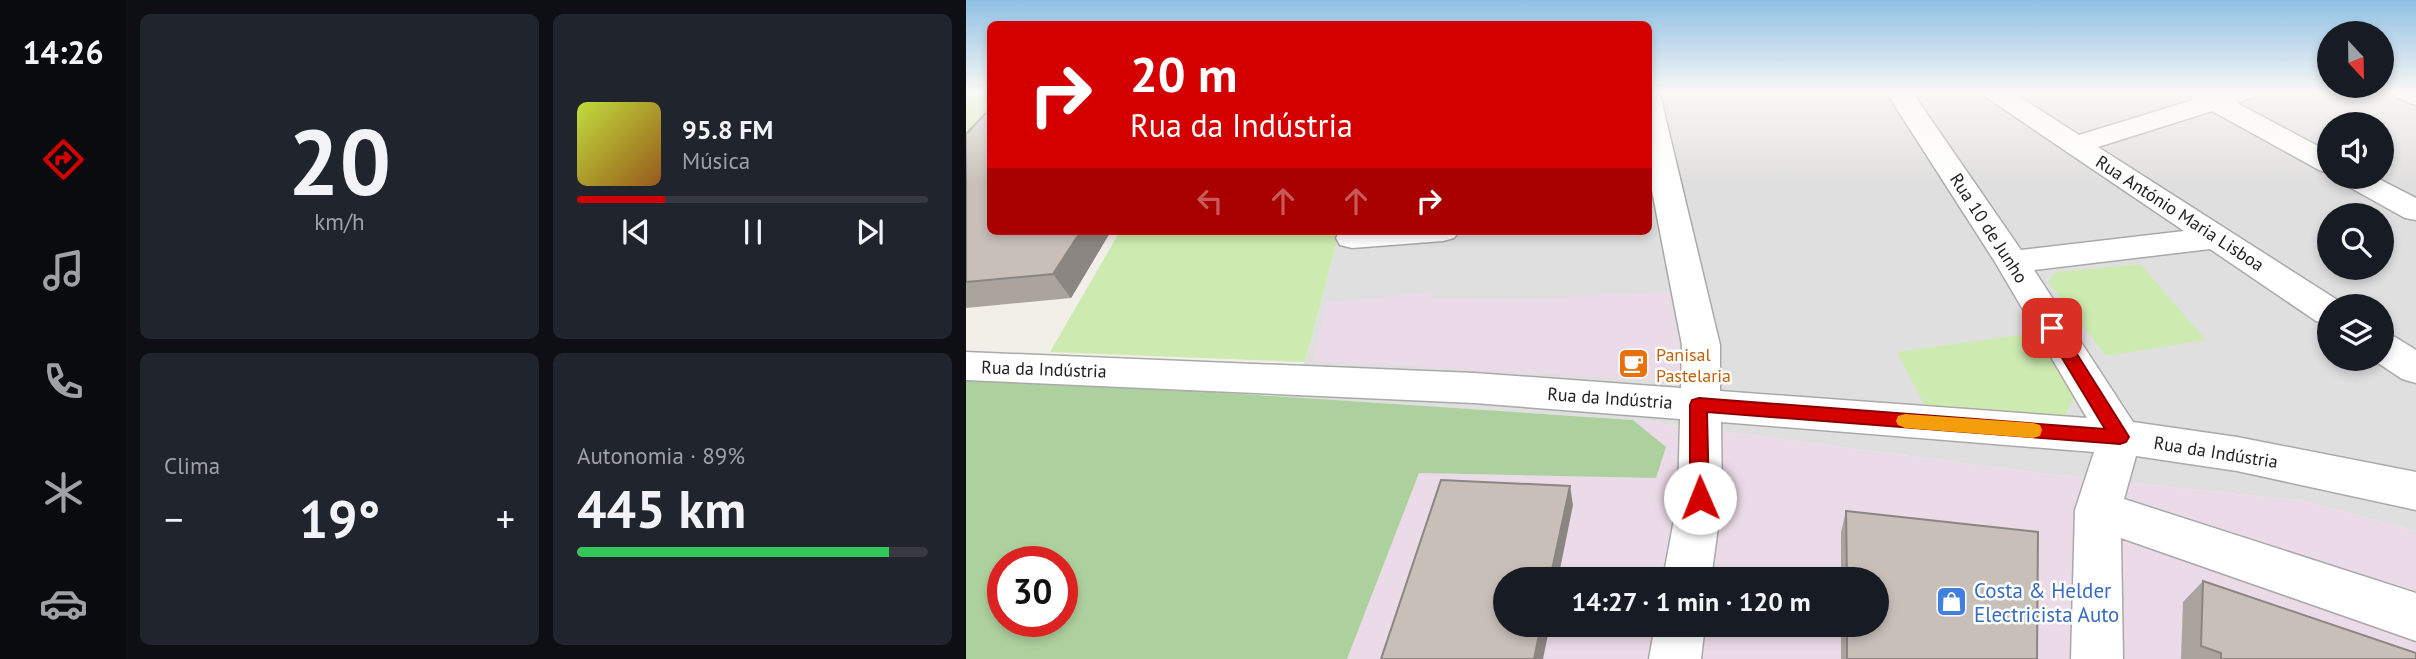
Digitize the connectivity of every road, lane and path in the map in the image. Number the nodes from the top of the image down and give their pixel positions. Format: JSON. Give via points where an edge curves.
{"nodes":[{"id":1,"x":1919,"y":123,"type":"edge"},
{"id":2,"x":2042,"y":123,"type":"edge"},
{"id":3,"x":2134,"y":123,"type":"edge"},
{"id":4,"x":2253,"y":123,"type":"edge"},
{"id":5,"x":1652,"y":134,"type":"edge"},
{"id":6,"x":2076,"y":145,"type":"junction"},
{"id":7,"x":2317,"y":157,"type":"edge"},
{"id":8,"x":2375,"y":189,"type":"edge"},
{"id":9,"x":2416,"y":211,"type":"edge"},
{"id":10,"x":1661,"y":214,"type":"edge"},
{"id":11,"x":1391,"y":235,"type":"edge"},
{"id":12,"x":1352,"y":238,"type":"dead end"},
{"id":13,"x":2216,"y":238,"type":"junction"},
{"id":14,"x":2012,"y":262,"type":"junction"},
{"id":15,"x":2317,"y":304,"type":"edge"},
{"id":16,"x":2394,"y":355,"type":"edge"},
{"id":17,"x":966,"y":366,"type":"edge"},
{"id":18,"x":2416,"y":369,"type":"edge"},
{"id":19,"x":1699,"y":405,"type":"junction"},
{"id":20,"x":2120,"y":437,"type":"junction"},
{"id":21,"x":2416,"y":491,"type":"edge"},
{"id":22,"x":2098,"y":510,"type":"junction"},
{"id":23,"x":1689,"y":567,"type":"edge"},
{"id":24,"x":2416,"y":617,"type":"edge"},
{"id":25,"x":1678,"y":637,"type":"edge"},
{"id":26,"x":1675,"y":659,"type":"edge"},
{"id":27,"x":2097,"y":659,"type":"edge"}],
"edges":[{"from":1,"to":14,"type":"street","name":"Rua 10 de Junho"},
{"from":2,"to":6,"type":"street","name":"Rua António Maria Lisboa"},
{"from":3,"to":6,"type":"street"},
{"from":4,"to":7,"type":"street"},
{"from":5,"to":10,"type":"street"},
{"from":6,"to":13,"type":"street","name":"Rua António Maria Lisboa"},
{"from":8,"to":9,"type":"street"},
{"from":10,"to":19,"type":"street","via":[[1701,345]]},
{"from":11,"to":12,"type":"street"},
{"from":13,"to":14,"type":"street"},
{"from":13,"to":15,"type":"street","name":"Rua António Maria Lisboa"},
{"from":14,"to":20,"type":"street","name":"Rua 10 de Junho"},
{"from":16,"to":18,"type":"street"},
{"from":17,"to":19,"type":"street","name":"Rua da Indústria","via":[[1474,388]]},
{"from":19,"to":20,"type":"street","name":"Rua da Indústria"},
{"from":19,"to":23,"type":"street","via":[[1700,498]]},
{"from":20,"to":21,"type":"street","name":"Rua da Indústria","via":[[2237,454]]},
{"from":20,"to":22,"type":"street"},
{"from":22,"to":24,"type":"street"},
{"from":22,"to":27,"type":"street"},
{"from":25,"to":26,"type":"street"}]}
